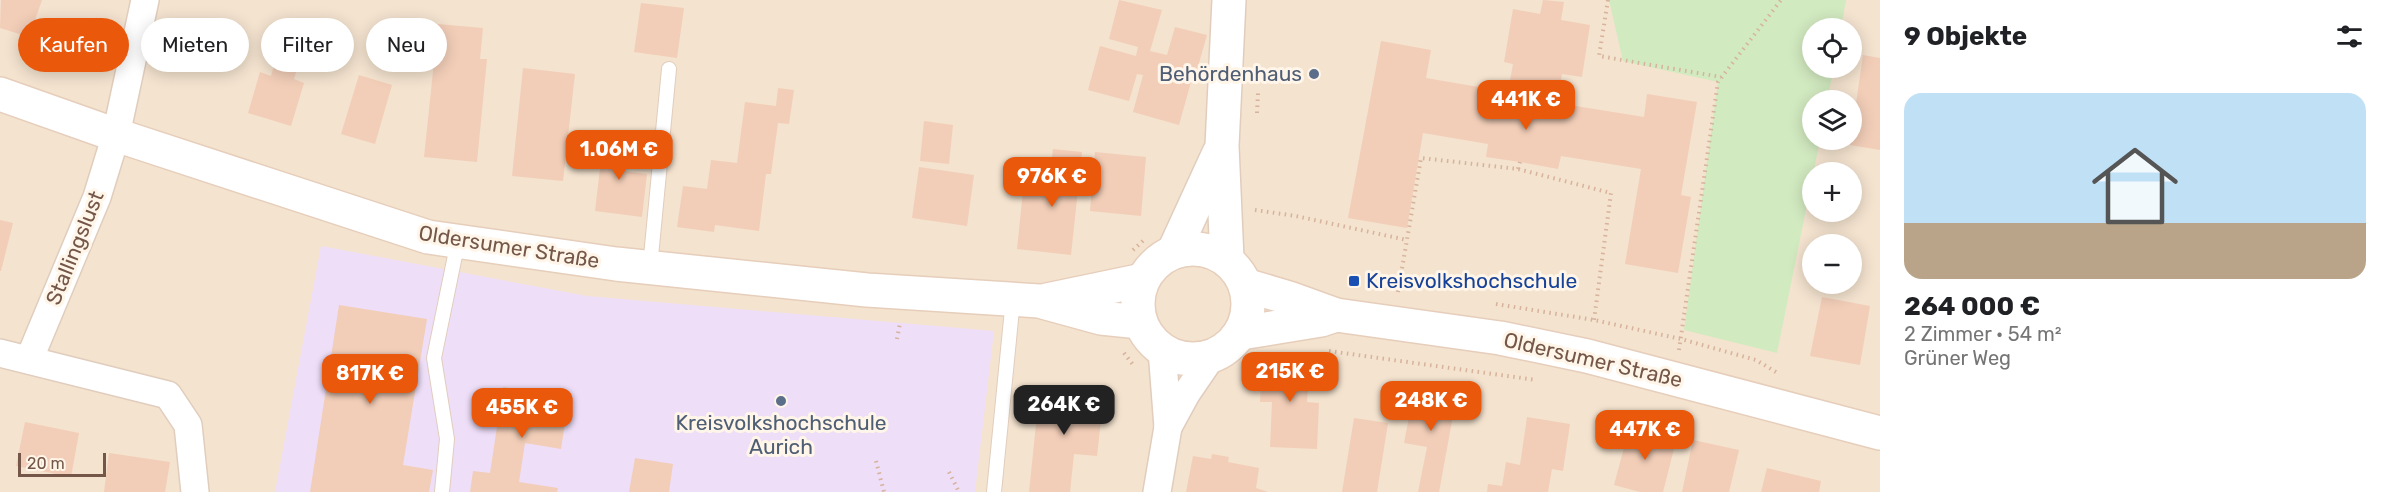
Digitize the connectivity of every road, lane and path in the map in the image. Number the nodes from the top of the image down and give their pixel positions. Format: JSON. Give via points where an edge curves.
{"nodes":[{"id":1,"x":145,"y":0,"type":"edge"},
{"id":2,"x":1229,"y":0,"type":"edge"},
{"id":3,"x":1608,"y":0,"type":"edge"},
{"id":4,"x":1781,"y":0,"type":"edge"},
{"id":5,"x":669,"y":69,"type":"dead end"},
{"id":6,"x":1721,"y":77,"type":"junction"},
{"id":7,"x":0,"y":94,"type":"edge"},
{"id":8,"x":116,"y":135,"type":"junction"},
{"id":9,"x":1222,"y":146,"type":"junction"},
{"id":10,"x":1520,"y":162,"type":"dead end"},
{"id":11,"x":1518,"y":170,"type":"junction"},
{"id":12,"x":1246,"y":209,"type":"dead end"},
{"id":13,"x":1407,"y":240,"type":"junction"},
{"id":14,"x":458,"y":241,"type":"junction"},
{"id":15,"x":1174,"y":251,"type":"junction"},
{"id":16,"x":650,"y":267,"type":"junction"},
{"id":17,"x":1236,"y":272,"type":"junction"},
{"id":18,"x":1143,"y":280,"type":"junction"},
{"id":19,"x":1026,"y":300,"type":"junction"},
{"id":20,"x":1336,"y":315,"type":"junction"},
{"id":21,"x":1140,"y":322,"type":"junction"},
{"id":22,"x":1393,"y":323,"type":"junction"},
{"id":23,"x":1240,"y":333,"type":"junction"},
{"id":24,"x":1119,"y":347,"type":"dead end"},
{"id":25,"x":1162,"y":350,"type":"junction"},
{"id":26,"x":1320,"y":350,"type":"dead end"},
{"id":27,"x":0,"y":353,"type":"edge"},
{"id":28,"x":1212,"y":356,"type":"junction"},
{"id":29,"x":1587,"y":356,"type":"junction"},
{"id":30,"x":29,"y":360,"type":"junction"},
{"id":31,"x":1138,"y":374,"type":"dead end"},
{"id":32,"x":1675,"y":378,"type":"junction"},
{"id":33,"x":1539,"y":381,"type":"dead end"},
{"id":34,"x":1168,"y":427,"type":"junction"},
{"id":35,"x":1880,"y":433,"type":"edge"},
{"id":36,"x":876,"y":461,"type":"dead end"},
{"id":37,"x":949,"y":472,"type":"dead end"},
{"id":38,"x":195,"y":492,"type":"edge"},
{"id":39,"x":442,"y":492,"type":"edge"},
{"id":40,"x":884,"y":492,"type":"edge"},
{"id":41,"x":959,"y":492,"type":"edge"},
{"id":42,"x":994,"y":492,"type":"edge"},
{"id":43,"x":1157,"y":492,"type":"edge"}],
"edges":[{"from":1,"to":8,"type":"street","name":"Stallingslust"},
{"from":2,"to":9,"type":"main road"},
{"from":3,"to":6,"type":"path","via":[[1599,56]]},
{"from":4,"to":6,"type":"path"},
{"from":5,"to":16,"type":"lane"},
{"from":6,"to":32,"type":"path"},
{"from":7,"to":8,"type":"main road","name":"Oldersumer Straße"},
{"from":8,"to":14,"type":"main road","name":"Oldersumer Straße","via":[[428,237]]},
{"from":8,"to":30,"type":"street","name":"Stallingslust","via":[[97,197]]},
{"from":9,"to":15,"type":"main road"},
{"from":9,"to":17,"type":"main road"},
{"from":10,"to":11,"type":"path"},
{"from":11,"to":13,"type":"path","via":[[1421,158]]},
{"from":11,"to":29,"type":"path","via":[[1611,193]]},
{"from":12,"to":13,"type":"path"},
{"from":13,"to":22,"type":"path"},
{"from":14,"to":16,"type":"main road","name":"Oldersumer Straße"},
{"from":14,"to":39,"type":"lane","via":[[434,358],[447,439]]},
{"from":15,"to":17,"type":"main road","name":"Oldersumer Straße","via":[[1210,251]]},
{"from":15,"to":18,"type":"main road","via":[[1150,267]]},
{"from":16,"to":19,"type":"main road","name":"Oldersumer Straße","via":[[877,290]]},
{"from":17,"to":20,"type":"main road","name":"Oldersumer Straße"},
{"from":17,"to":23,"type":"main road","via":[[1249,301]]},
{"from":18,"to":19,"type":"main road","name":"Oldersumer Straße"},
{"from":18,"to":21,"type":"main road","via":[[1138,294]]},
{"from":19,"to":21,"type":"main road","name":"Oldersumer Straße","via":[[1101,318]]},
{"from":19,"to":42,"type":"lane"},
{"from":20,"to":22,"type":"main road","name":"Oldersumer Straße"},
{"from":20,"to":23,"type":"main road","name":"Oldersumer Straße"},
{"from":21,"to":25,"type":"main road"},
{"from":22,"to":29,"type":"main road","name":"Oldersumer Straße","via":[[1500,338]]},
{"from":23,"to":28,"type":"main road","via":[[1228,347]]},
{"from":24,"to":31,"type":"path"},
{"from":25,"to":28,"type":"main road","via":[[1194,359]]},
{"from":25,"to":34,"type":"street"},
{"from":26,"to":33,"type":"path"},
{"from":27,"to":30,"type":"street"},
{"from":28,"to":34,"type":"street"},
{"from":29,"to":32,"type":"main road","name":"Oldersumer Straße"},
{"from":30,"to":38,"type":"street","via":[[168,395],[188,425]]},
{"from":32,"to":35,"type":"main road","name":"Oldersumer Straße"},
{"from":34,"to":43,"type":"street"},
{"from":36,"to":40,"type":"path"},
{"from":37,"to":41,"type":"path"}]}
